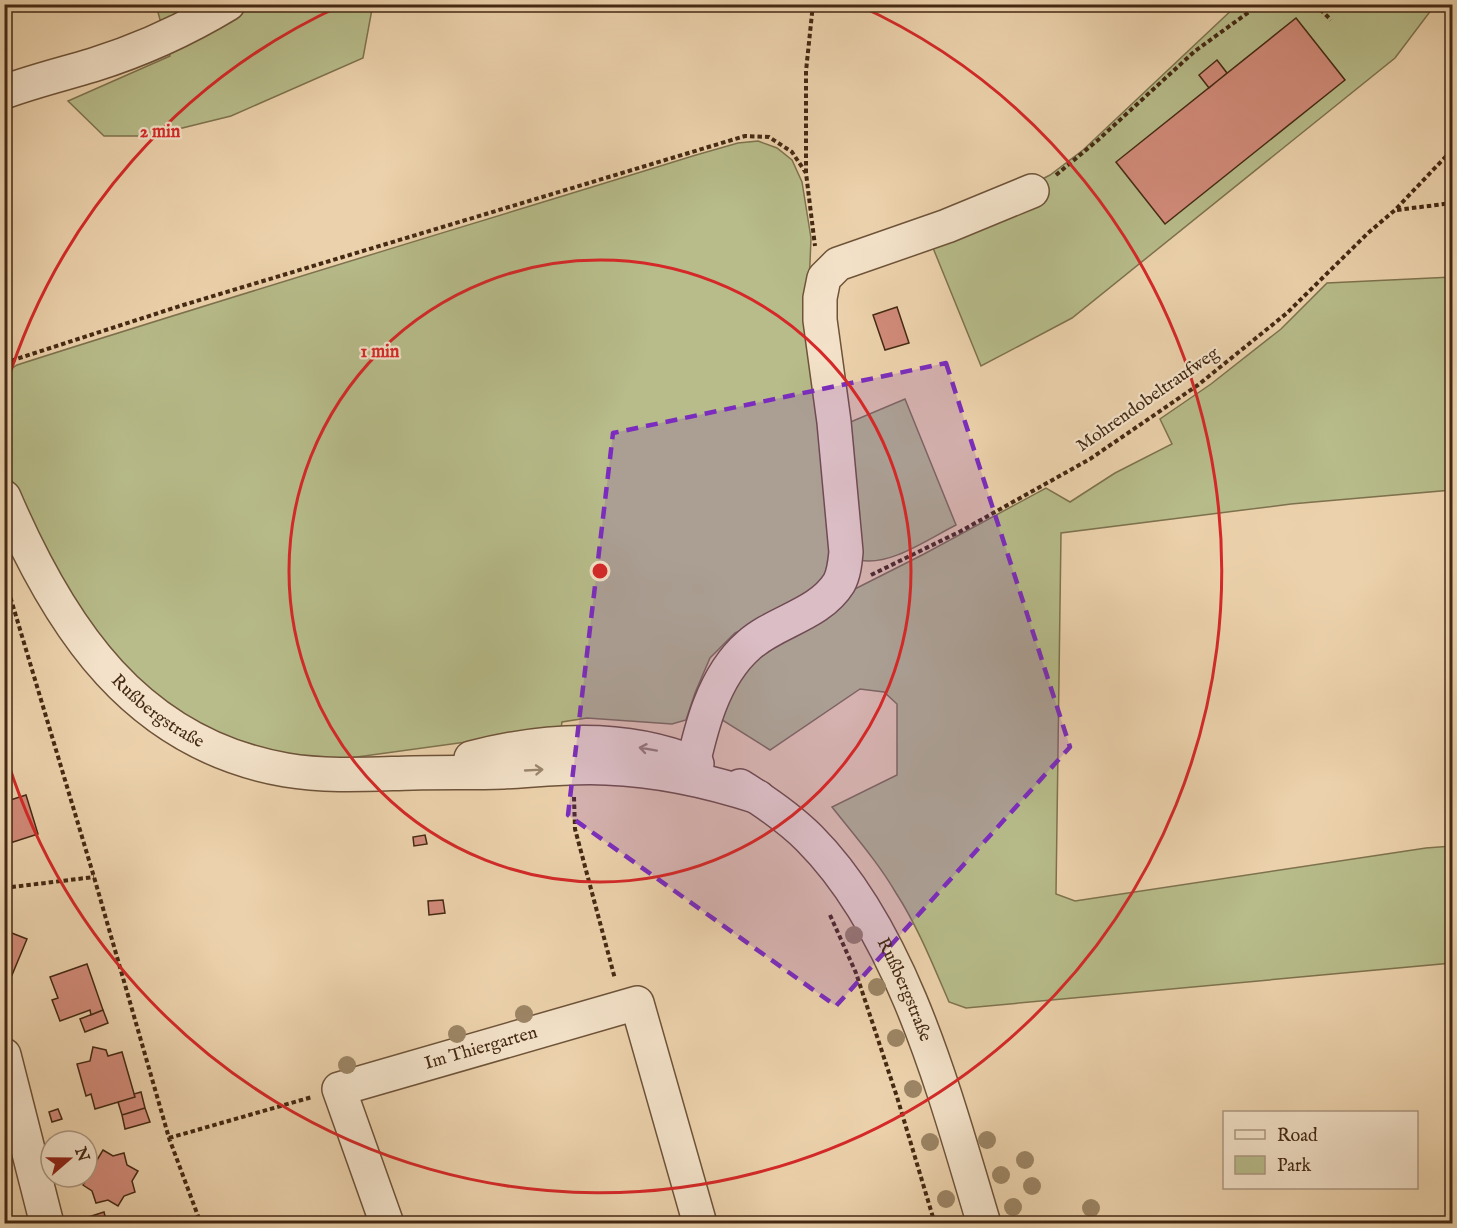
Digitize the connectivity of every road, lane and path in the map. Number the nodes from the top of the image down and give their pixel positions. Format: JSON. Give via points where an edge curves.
{"nodes":[{"id":1,"x":228,"y":4,"type":"edge"},
{"id":2,"x":813,"y":4,"type":"edge"},
{"id":3,"x":1260,"y":4,"type":"edge"},
{"id":4,"x":1315,"y":4,"type":"edge"},
{"id":5,"x":1331,"y":20,"type":"dead end"},
{"id":6,"x":4,"y":92,"type":"edge"},
{"id":7,"x":1452,"y":150,"type":"edge"},
{"id":8,"x":807,"y":173,"type":"junction"},
{"id":9,"x":1032,"y":191,"type":"joint"},
{"id":10,"x":1452,"y":203,"type":"edge"},
{"id":11,"x":1395,"y":210,"type":"junction"},
{"id":12,"x":820,"y":298,"type":"junction"},
{"id":13,"x":4,"y":363,"type":"edge"},
{"id":14,"x":4,"y":496,"type":"edge"},
{"id":15,"x":4,"y":576,"type":"edge"},
{"id":16,"x":832,"y":591,"type":"junction"},
{"id":17,"x":23,"y":608,"type":"dead end"},
{"id":18,"x":16,"y":611,"type":"junction"},
{"id":19,"x":692,"y":769,"type":"junction"},
{"id":20,"x":573,"y":788,"type":"dead end"},
{"id":21,"x":94,"y":877,"type":"junction"},
{"id":22,"x":4,"y":888,"type":"edge"},
{"id":23,"x":828,"y":912,"type":"dead end"},
{"id":24,"x":623,"y":1006,"type":"junction"},
{"id":25,"x":4,"y":1055,"type":"edge"},
{"id":26,"x":339,"y":1089,"type":"junction"},
{"id":27,"x":11,"y":1101,"type":"edge"},
{"id":28,"x":169,"y":1138,"type":"junction"},
{"id":29,"x":47,"y":1224,"type":"edge"},
{"id":30,"x":201,"y":1224,"type":"edge"},
{"id":31,"x":387,"y":1224,"type":"edge"},
{"id":32,"x":700,"y":1224,"type":"edge"},
{"id":33,"x":935,"y":1224,"type":"edge"},
{"id":34,"x":984,"y":1224,"type":"edge"}],
"edges":[{"from":1,"to":6,"type":"street","via":[[169,37]]},
{"from":2,"to":8,"type":"path","via":[[806,71]]},
{"from":3,"to":9,"type":"path","via":[[1195,51],[1098,140]]},
{"from":4,"to":5,"type":"path"},
{"from":7,"to":11,"type":"path","name":"Mohrendobeltraufweg"},
{"from":8,"to":12,"type":"path"},
{"from":8,"to":13,"type":"path","via":[[792,152],[769,137],[745,136]]},
{"from":9,"to":12,"type":"street","via":[[838,264],[824,278]]},
{"from":10,"to":11,"type":"path"},
{"from":11,"to":16,"type":"path","name":"Mohrendobeltraufweg","via":[[1287,313],[1198,386],[1090,459],[961,531]]},
{"from":12,"to":16,"type":"street","via":[[846,552],[844,569]]},
{"from":14,"to":19,"type":"street","name":"Rußbergstraße","via":[[35,565],[79,637],[108,671],[165,723],[244,760],[335,775],[413,773],[506,749],[574,743],[653,749]]},
{"from":15,"to":18,"type":"path"},
{"from":16,"to":19,"type":"street","via":[[748,645],[733,663],[709,708]]},
{"from":17,"to":18,"type":"path"},
{"from":18,"to":21,"type":"path"},
{"from":19,"to":34,"type":"street","name":"Rußbergstraße","via":[[725,777],[758,797],[808,837],[831,862],[870,919],[889,953],[941,1083]]},
{"from":20,"to":24,"type":"path","via":[[575,829]]},
{"from":21,"to":22,"type":"path"},
{"from":21,"to":28,"type":"path"},
{"from":23,"to":33,"type":"path","via":[[855,973]]},
{"from":24,"to":26,"type":"street","name":"Im Thiergarten"},
{"from":24,"to":32,"type":"street","via":[[637,1003]]},
{"from":25,"to":27,"type":"street"},
{"from":26,"to":28,"type":"path"},
{"from":26,"to":31,"type":"street"},
{"from":27,"to":29,"type":"street"},
{"from":28,"to":30,"type":"path"}]}
